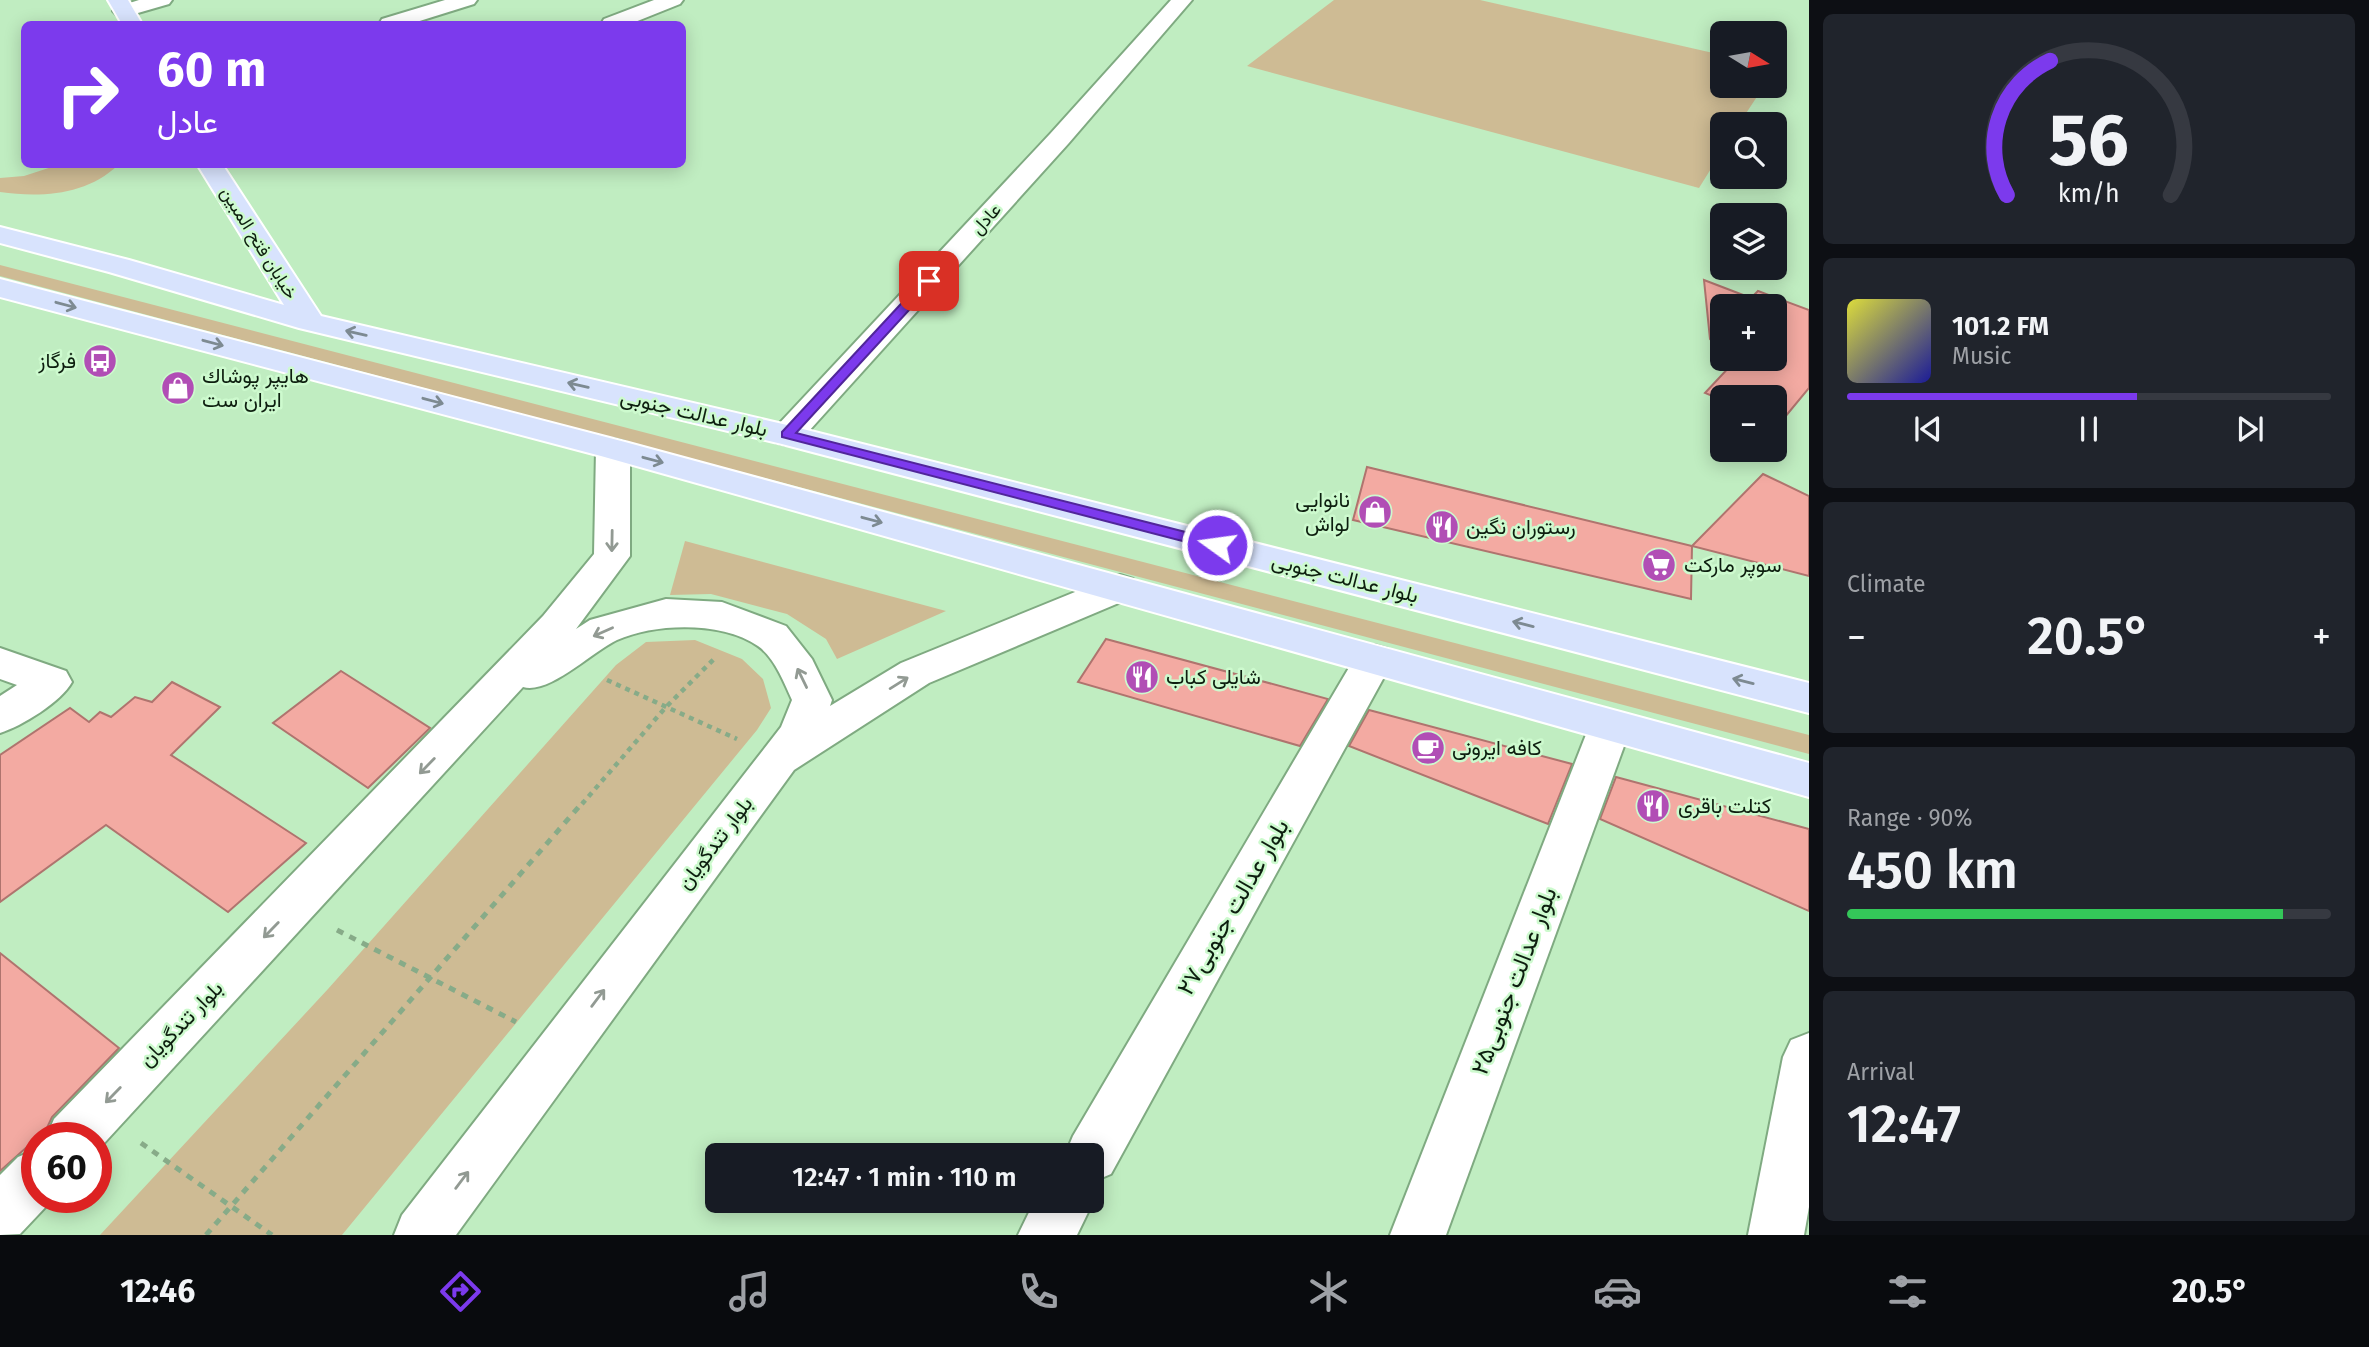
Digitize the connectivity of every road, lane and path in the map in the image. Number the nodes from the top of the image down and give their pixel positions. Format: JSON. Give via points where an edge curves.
{"nodes":[{"id":1,"x":162,"y":0,"type":"edge"},
{"id":2,"x":467,"y":0,"type":"edge"},
{"id":3,"x":673,"y":0,"type":"edge"},
{"id":4,"x":1182,"y":0,"type":"edge"},
{"id":5,"x":124,"y":12,"type":"edge"},
{"id":6,"x":400,"y":21,"type":"edge"},
{"id":7,"x":620,"y":21,"type":"edge"},
{"id":8,"x":217,"y":168,"type":"edge"},
{"id":9,"x":0,"y":235,"type":"edge"},
{"id":10,"x":120,"y":265,"type":"junction"},
{"id":11,"x":0,"y":288,"type":"edge"},
{"id":12,"x":310,"y":322,"type":"junction"},
{"id":13,"x":147,"y":326,"type":"junction"},
{"id":14,"x":787,"y":435,"type":"junction"},
{"id":15,"x":613,"y":449,"type":"junction"},
{"id":16,"x":1120,"y":588,"type":"junction"},
{"id":17,"x":747,"y":626,"type":"junction"},
{"id":18,"x":557,"y":657,"type":"junction"},
{"id":19,"x":1374,"y":659,"type":"junction"},
{"id":20,"x":0,"y":663,"type":"edge"},
{"id":21,"x":1809,"y":698,"type":"edge"},
{"id":22,"x":666,"y":707,"type":"junction"},
{"id":23,"x":0,"y":717,"type":"edge"},
{"id":24,"x":466,"y":725,"type":"junction"},
{"id":25,"x":1610,"y":727,"type":"junction"},
{"id":26,"x":779,"y":758,"type":"junction"},
{"id":27,"x":1809,"y":779,"type":"edge"},
{"id":28,"x":293,"y":907,"type":"junction"},
{"id":29,"x":430,"y":978,"type":"junction"},
{"id":30,"x":562,"y":1046,"type":"junction"},
{"id":31,"x":1809,"y":1057,"type":"edge"},
{"id":32,"x":88,"y":1122,"type":"edge"},
{"id":33,"x":112,"y":1140,"type":"edge"},
{"id":34,"x":1099,"y":1143,"type":"edge"},
{"id":35,"x":21,"y":1192,"type":"edge"},
{"id":36,"x":230,"y":1206,"type":"junction"},
{"id":37,"x":1059,"y":1213,"type":"edge"},
{"id":38,"x":0,"y":1214,"type":"edge"},
{"id":39,"x":206,"y":1235,"type":"edge"},
{"id":40,"x":272,"y":1235,"type":"edge"},
{"id":41,"x":422,"y":1235,"type":"edge"},
{"id":42,"x":1046,"y":1235,"type":"edge"},
{"id":43,"x":1418,"y":1235,"type":"edge"},
{"id":44,"x":1776,"y":1235,"type":"edge"}],
"edges":[{"from":1,"to":5,"type":"street"},
{"from":2,"to":6,"type":"street"},
{"from":3,"to":7,"type":"street"},
{"from":4,"to":14,"type":"street","name":"عادل"},
{"from":8,"to":12,"type":"main road","name":"خیابان فتح المبین"},
{"from":9,"to":10,"type":"main road"},
{"from":10,"to":12,"type":"main road","name":"بلوار عدالت جنوبی"},
{"from":10,"to":13,"type":"main road"},
{"from":11,"to":13,"type":"main road","one_way":true},
{"from":14,"to":12,"type":"main road","name":"بلوار عدالت جنوبی","one_way":true},
{"from":13,"to":15,"type":"main road","one_way":true},
{"from":21,"to":14,"type":"main road","name":"بلوار عدالت جنوبی","one_way":true},
{"from":15,"to":16,"type":"main road","one_way":true},
{"from":15,"to":24,"type":"street","name":"بلوار تندگویان","one_way":true,"via":[[612,556],[557,626]]},
{"from":16,"to":19,"type":"main road"},
{"from":26,"to":16,"type":"street","name":"بلوار تندگویان","one_way":true,"via":[[915,673]]},
{"from":17,"to":18,"type":"street","one_way":true,"via":[[722,616],[666,613],[604,630]]},
{"from":17,"to":22,"type":"path"},
{"from":26,"to":17,"type":"street","one_way":true,"via":[[799,735],[812,700],[798,669],[772,636]]},
{"from":18,"to":22,"type":"path"},
{"from":18,"to":24,"type":"street"},
{"from":19,"to":25,"type":"main road"},
{"from":19,"to":34,"type":"street","name":"بلوار عدالت جنوبی۲۷"},
{"from":20,"to":23,"type":"street","via":[[52,682]]},
{"from":22,"to":26,"type":"path"},
{"from":22,"to":29,"type":"path"},
{"from":24,"to":28,"type":"street","name":"بلوار تندگویان","one_way":true},
{"from":25,"to":27,"type":"main road"},
{"from":25,"to":43,"type":"street","name":"بلوار عدالت جنوبی۲۵"},
{"from":30,"to":26,"type":"street","name":"بلوار تندگویان","one_way":true},
{"from":28,"to":29,"type":"path"},
{"from":28,"to":32,"type":"street","name":"بلوار تندگویان","one_way":true},
{"from":29,"to":30,"type":"path"},
{"from":29,"to":36,"type":"path"},
{"from":41,"to":30,"type":"street","name":"بلوار تندگویان","one_way":true},
{"from":31,"to":44,"type":"street"},
{"from":33,"to":36,"type":"path"},
{"from":35,"to":38,"type":"street"},
{"from":36,"to":39,"type":"path"},
{"from":36,"to":40,"type":"path"},
{"from":37,"to":42,"type":"street"}]}
